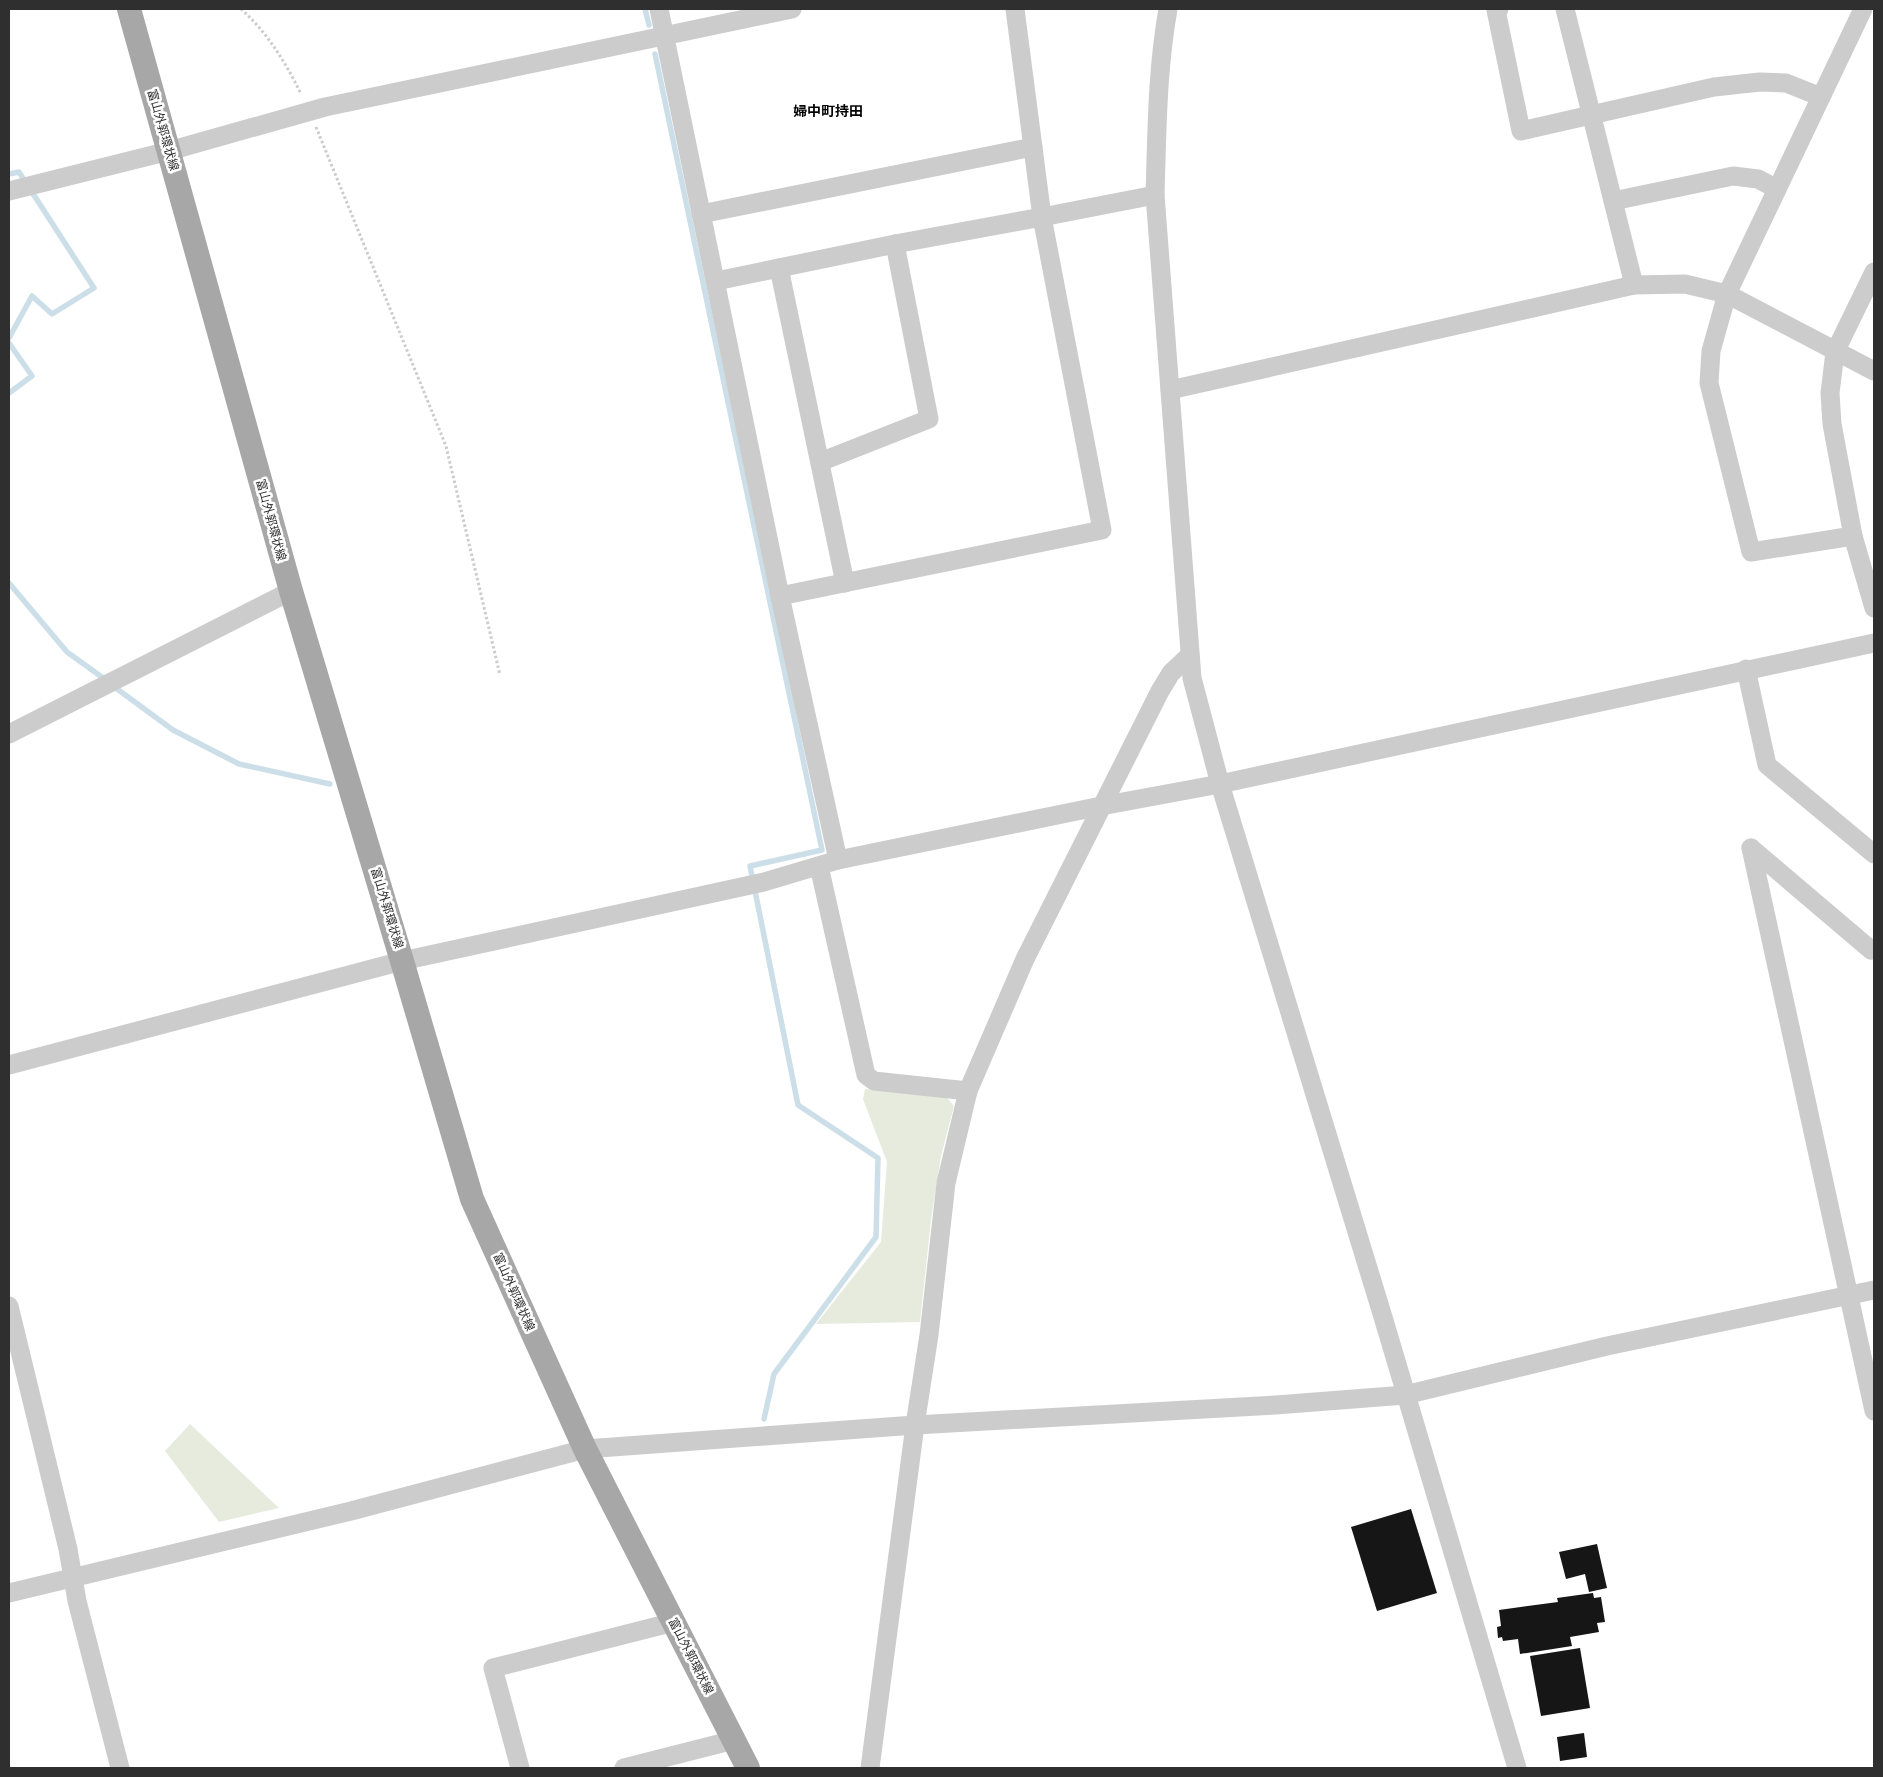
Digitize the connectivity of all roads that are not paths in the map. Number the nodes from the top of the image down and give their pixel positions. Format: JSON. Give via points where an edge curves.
{"nodes":[{"id":1,"x":129,"y":9,"type":"edge"},
{"id":2,"x":660,"y":9,"type":"edge"},
{"id":3,"x":792,"y":9,"type":"edge"},
{"id":4,"x":1015,"y":9,"type":"edge"},
{"id":5,"x":1168,"y":9,"type":"edge"},
{"id":6,"x":1499,"y":9,"type":"edge"},
{"id":7,"x":1566,"y":9,"type":"edge"},
{"id":8,"x":1863,"y":9,"type":"edge"},
{"id":9,"x":665,"y":36,"type":"junction"},
{"id":10,"x":1821,"y":97,"type":"junction"},
{"id":11,"x":1592,"y":114,"type":"junction"},
{"id":12,"x":1033,"y":147,"type":"junction"},
{"id":13,"x":169,"y":151,"type":"junction"},
{"id":14,"x":1778,"y":189,"type":"junction"},
{"id":15,"x":9,"y":192,"type":"edge"},
{"id":16,"x":1155,"y":195,"type":"junction"},
{"id":17,"x":1613,"y":201,"type":"junction"},
{"id":18,"x":701,"y":214,"type":"junction"},
{"id":19,"x":1042,"y":217,"type":"junction"},
{"id":20,"x":895,"y":244,"type":"junction"},
{"id":21,"x":779,"y":268,"type":"junction"},
{"id":22,"x":1874,"y":272,"type":"edge"},
{"id":23,"x":716,"y":281,"type":"junction"},
{"id":24,"x":1634,"y":285,"type":"junction"},
{"id":25,"x":1727,"y":294,"type":"junction"},
{"id":26,"x":1835,"y":352,"type":"junction"},
{"id":27,"x":1874,"y":371,"type":"edge"},
{"id":28,"x":1170,"y":390,"type":"junction"},
{"id":29,"x":820,"y":462,"type":"junction"},
{"id":30,"x":1854,"y":536,"type":"junction"},
{"id":31,"x":845,"y":583,"type":"junction"},
{"id":32,"x":291,"y":592,"type":"junction"},
{"id":33,"x":780,"y":596,"type":"junction"},
{"id":34,"x":1874,"y":608,"type":"edge"},
{"id":35,"x":1874,"y":643,"type":"edge"},
{"id":36,"x":1190,"y":654,"type":"junction"},
{"id":37,"x":1746,"y":669,"type":"junction"},
{"id":38,"x":9,"y":734,"type":"edge"},
{"id":39,"x":1220,"y":784,"type":"junction"},
{"id":40,"x":1101,"y":806,"type":"junction"},
{"id":41,"x":1874,"y":854,"type":"edge"},
{"id":42,"x":838,"y":860,"type":"junction"},
{"id":43,"x":819,"y":866,"type":"junction"},
{"id":44,"x":1874,"y":948,"type":"edge"},
{"id":45,"x":402,"y":961,"type":"junction"},
{"id":46,"x":9,"y":1064,"type":"edge"},
{"id":47,"x":968,"y":1091,"type":"junction"},
{"id":48,"x":1874,"y":1290,"type":"edge"},
{"id":49,"x":1849,"y":1296,"type":"junction"},
{"id":50,"x":9,"y":1306,"type":"edge"},
{"id":51,"x":1405,"y":1395,"type":"junction"},
{"id":52,"x":1874,"y":1411,"type":"edge"},
{"id":53,"x":915,"y":1425,"type":"junction"},
{"id":54,"x":586,"y":1449,"type":"junction"},
{"id":55,"x":73,"y":1577,"type":"junction"},
{"id":56,"x":9,"y":1594,"type":"edge"},
{"id":57,"x":674,"y":1622,"type":"junction"},
{"id":58,"x":734,"y":1740,"type":"junction"},
{"id":59,"x":120,"y":1768,"type":"edge"},
{"id":60,"x":520,"y":1768,"type":"edge"},
{"id":61,"x":624,"y":1768,"type":"edge"},
{"id":62,"x":748,"y":1768,"type":"edge"},
{"id":63,"x":870,"y":1768,"type":"edge"},
{"id":64,"x":1517,"y":1768,"type":"edge"}],
"edges":[{"from":1,"to":13,"type":"main road","name":"富山外郭環状線"},
{"from":2,"to":9,"type":"street"},
{"from":3,"to":9,"type":"street"},
{"from":4,"to":12,"type":"street"},
{"from":5,"to":16,"type":"street","via":[[1162,48]]},
{"from":6,"to":11,"type":"street","via":[[1496,10],[1521,131]]},
{"from":7,"to":11,"type":"street"},
{"from":8,"to":10,"type":"street"},
{"from":9,"to":13,"type":"street","via":[[310,111]]},
{"from":9,"to":18,"type":"street"},
{"from":10,"to":11,"type":"street","via":[[1786,83],[1760,82],[1714,87]]},
{"from":10,"to":14,"type":"street"},
{"from":11,"to":17,"type":"street"},
{"from":12,"to":18,"type":"street"},
{"from":12,"to":19,"type":"street"},
{"from":13,"to":15,"type":"street"},
{"from":13,"to":32,"type":"main road","name":"富山外郭環状線"},
{"from":14,"to":17,"type":"street","via":[[1758,179],[1733,176]]},
{"from":14,"to":25,"type":"street"},
{"from":16,"to":19,"type":"street"},
{"from":16,"to":28,"type":"street"},
{"from":17,"to":24,"type":"street"},
{"from":18,"to":23,"type":"street"},
{"from":19,"to":20,"type":"street"},
{"from":19,"to":31,"type":"street","via":[[1102,530]]},
{"from":20,"to":21,"type":"street"},
{"from":20,"to":29,"type":"street","via":[[929,419]]},
{"from":21,"to":23,"type":"street"},
{"from":21,"to":29,"type":"street"},
{"from":22,"to":26,"type":"street"},
{"from":23,"to":33,"type":"street"},
{"from":24,"to":25,"type":"street","via":[[1686,284]]},
{"from":24,"to":28,"type":"street"},
{"from":25,"to":26,"type":"street"},
{"from":25,"to":30,"type":"street","via":[[1711,351],[1709,383],[1751,552]]},
{"from":26,"to":27,"type":"street"},
{"from":26,"to":30,"type":"street","via":[[1830,393],[1832,424]]},
{"from":28,"to":36,"type":"street"},
{"from":29,"to":31,"type":"street"},
{"from":30,"to":34,"type":"street"},
{"from":31,"to":33,"type":"street"},
{"from":32,"to":38,"type":"street"},
{"from":32,"to":45,"type":"main road","name":"富山外郭環状線"},
{"from":33,"to":42,"type":"street"},
{"from":35,"to":37,"type":"street"},
{"from":36,"to":39,"type":"street","via":[[1192,678]]},
{"from":36,"to":40,"type":"street","via":[[1171,672]]},
{"from":37,"to":39,"type":"street"},
{"from":37,"to":41,"type":"street","via":[[1766,765]]},
{"from":39,"to":40,"type":"street"},
{"from":39,"to":51,"type":"street"},
{"from":40,"to":42,"type":"street"},
{"from":40,"to":47,"type":"street","via":[[1025,960]]},
{"from":42,"to":43,"type":"street"},
{"from":43,"to":45,"type":"street","via":[[764,882]]},
{"from":43,"to":47,"type":"street","via":[[866,1075],[874,1081]]},
{"from":44,"to":49,"type":"street","via":[[1870,950],[1751,848]]},
{"from":45,"to":46,"type":"street"},
{"from":45,"to":54,"type":"main road","name":"富山外郭環状線","via":[[472,1199]]},
{"from":47,"to":53,"type":"street","via":[[946,1183]]},
{"from":48,"to":49,"type":"street"},
{"from":49,"to":51,"type":"street","via":[[1607,1346]]},
{"from":49,"to":52,"type":"street"},
{"from":50,"to":55,"type":"street"},
{"from":51,"to":53,"type":"street"},
{"from":51,"to":64,"type":"street"},
{"from":53,"to":54,"type":"street"},
{"from":53,"to":63,"type":"street"},
{"from":54,"to":55,"type":"street","via":[[351,1511]]},
{"from":54,"to":57,"type":"main road","name":"富山外郭環状線"},
{"from":55,"to":56,"type":"street"},
{"from":55,"to":59,"type":"street"},
{"from":57,"to":58,"type":"main road","name":"富山外郭環状線"},
{"from":57,"to":60,"type":"street","via":[[494,1668]]},
{"from":58,"to":61,"type":"street"},
{"from":58,"to":62,"type":"main road","name":"富山外郭環状線"}]}
